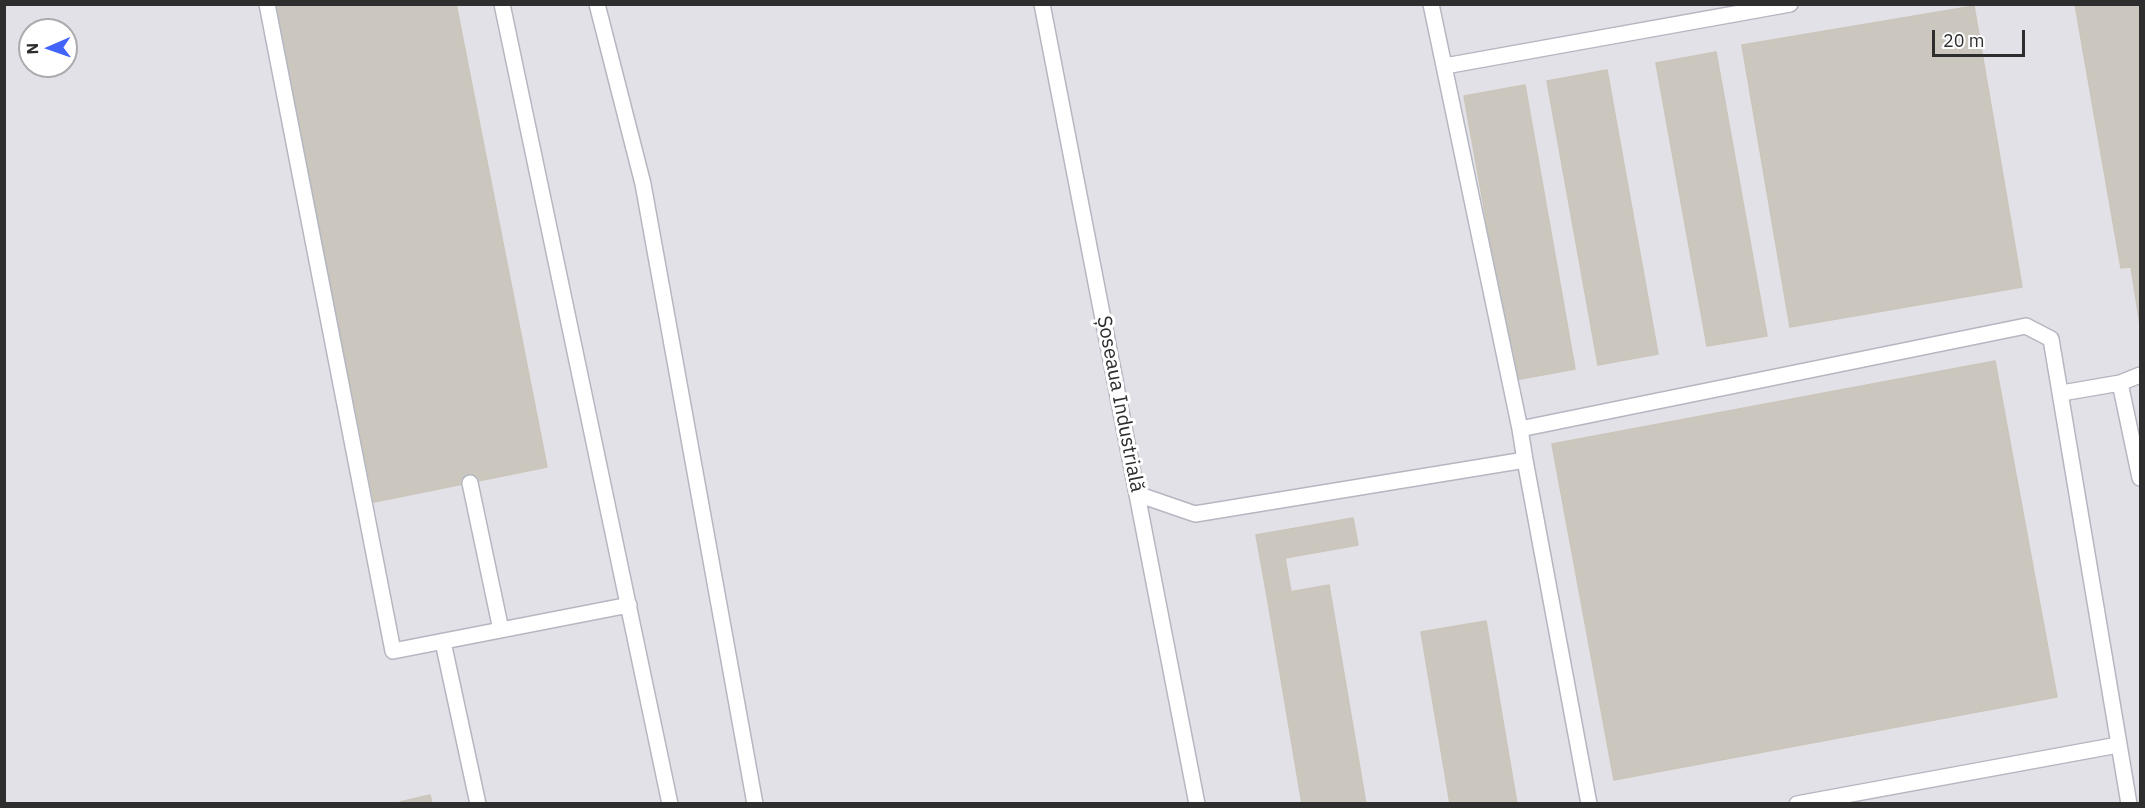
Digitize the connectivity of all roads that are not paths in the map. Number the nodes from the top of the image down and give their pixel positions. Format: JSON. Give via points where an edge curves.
{"nodes":[{"id":1,"x":267,"y":4,"type":"edge"},
{"id":2,"x":502,"y":4,"type":"edge"},
{"id":3,"x":597,"y":4,"type":"edge"},
{"id":4,"x":1042,"y":4,"type":"edge"},
{"id":5,"x":1431,"y":4,"type":"edge"},
{"id":6,"x":1790,"y":4,"type":"edge"},
{"id":7,"x":1445,"y":66,"type":"junction"},
{"id":8,"x":2140,"y":375,"type":"edge"},
{"id":9,"x":2120,"y":383,"type":"junction"},
{"id":10,"x":2062,"y":393,"type":"junction"},
{"id":11,"x":1520,"y":429,"type":"junction"},
{"id":12,"x":1525,"y":460,"type":"junction"},
{"id":13,"x":2140,"y":482,"type":"edge"},
{"id":14,"x":470,"y":483,"type":"dead end"},
{"id":15,"x":1137,"y":494,"type":"junction"},
{"id":16,"x":629,"y":605,"type":"junction"},
{"id":17,"x":501,"y":630,"type":"junction"},
{"id":18,"x":443,"y":642,"type":"junction"},
{"id":19,"x":2118,"y":745,"type":"junction"},
{"id":20,"x":478,"y":804,"type":"edge"},
{"id":21,"x":669,"y":804,"type":"edge"},
{"id":22,"x":755,"y":804,"type":"edge"},
{"id":23,"x":1197,"y":804,"type":"edge"},
{"id":24,"x":1589,"y":804,"type":"edge"},
{"id":25,"x":1797,"y":804,"type":"edge"},
{"id":26,"x":2129,"y":804,"type":"edge"}],
"edges":[{"from":1,"to":18,"type":"lane","via":[[393,651]]},
{"from":2,"to":16,"type":"lane"},
{"from":3,"to":22,"type":"lane","via":[[643,184]]},
{"from":4,"to":15,"type":"lane","name":"Șoseaua Industrială"},
{"from":5,"to":7,"type":"lane"},
{"from":6,"to":7,"type":"lane"},
{"from":7,"to":11,"type":"lane"},
{"from":8,"to":9,"type":"lane"},
{"from":9,"to":10,"type":"lane"},
{"from":9,"to":13,"type":"lane"},
{"from":10,"to":11,"type":"lane","via":[[2051,339],[2026,326]]},
{"from":10,"to":19,"type":"lane"},
{"from":11,"to":12,"type":"lane"},
{"from":12,"to":15,"type":"lane","via":[[1195,514]]},
{"from":12,"to":24,"type":"lane"},
{"from":14,"to":17,"type":"lane"},
{"from":15,"to":23,"type":"lane","name":"Șoseaua Industrială"},
{"from":16,"to":17,"type":"lane"},
{"from":16,"to":21,"type":"lane"},
{"from":17,"to":18,"type":"lane"},
{"from":18,"to":20,"type":"lane"},
{"from":19,"to":25,"type":"lane"},
{"from":19,"to":26,"type":"lane"}]}
